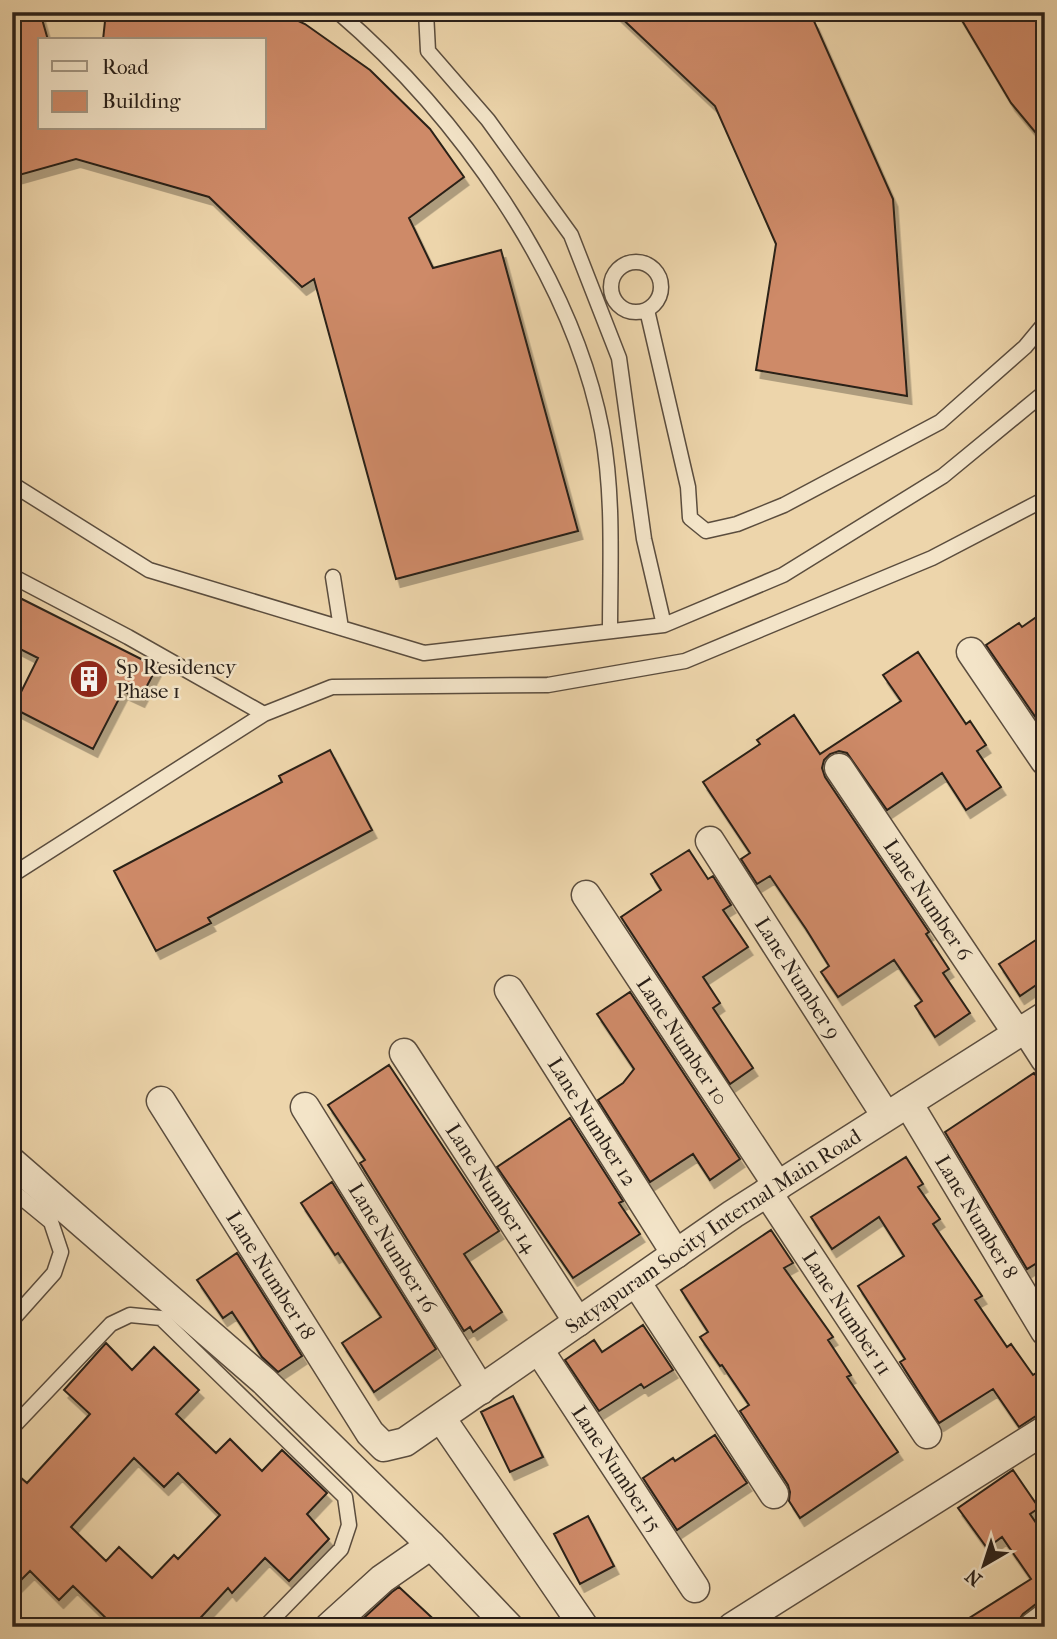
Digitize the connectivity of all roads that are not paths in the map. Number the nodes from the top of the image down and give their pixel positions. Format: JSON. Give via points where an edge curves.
{"nodes":[{"id":1,"x":338,"y":12,"type":"edge"},
{"id":2,"x":426,"y":12,"type":"edge"},
{"id":3,"x":596,"y":299,"type":"junction"},
{"id":4,"x":615,"y":300,"type":"junction"},
{"id":5,"x":647,"y":310,"type":"junction"},
{"id":6,"x":1045,"y":323,"type":"edge"},
{"id":7,"x":1045,"y":392,"type":"edge"},
{"id":8,"x":12,"y":484,"type":"edge"},
{"id":9,"x":1045,"y":499,"type":"edge"},
{"id":10,"x":12,"y":576,"type":"edge"},
{"id":11,"x":333,"y":577,"type":"dead end"},
{"id":12,"x":664,"y":625,"type":"junction"},
{"id":13,"x":341,"y":628,"type":"junction"},
{"id":14,"x":610,"y":631,"type":"junction"},
{"id":15,"x":971,"y":652,"type":"dead end"},
{"id":16,"x":264,"y":714,"type":"junction"},
{"id":17,"x":1045,"y":761,"type":"edge"},
{"id":18,"x":839,"y":768,"type":"dead end"},
{"id":19,"x":710,"y":841,"type":"dead end"},
{"id":20,"x":15,"y":868,"type":"edge"},
{"id":21,"x":586,"y":895,"type":"dead end"},
{"id":22,"x":509,"y":990,"type":"dead end"},
{"id":23,"x":1029,"y":1026,"type":"edge"},
{"id":24,"x":404,"y":1053,"type":"dead end"},
{"id":25,"x":1045,"y":1059,"type":"edge"},
{"id":26,"x":161,"y":1101,"type":"dead end"},
{"id":27,"x":305,"y":1107,"type":"dead end"},
{"id":28,"x":897,"y":1110,"type":"junction"},
{"id":29,"x":12,"y":1162,"type":"edge"},
{"id":30,"x":773,"y":1189,"type":"junction"},
{"id":31,"x":12,"y":1190,"type":"edge"},
{"id":32,"x":676,"y":1254,"type":"junction"},
{"id":33,"x":636,"y":1282,"type":"junction"},
{"id":34,"x":12,"y":1320,"type":"edge"},
{"id":35,"x":578,"y":1322,"type":"junction"},
{"id":36,"x":1045,"y":1331,"type":"edge"},
{"id":37,"x":539,"y":1350,"type":"junction"},
{"id":38,"x":481,"y":1390,"type":"junction"},
{"id":39,"x":441,"y":1418,"type":"junction"},
{"id":40,"x":12,"y":1428,"type":"edge"},
{"id":41,"x":1045,"y":1430,"type":"edge"},
{"id":42,"x":927,"y":1434,"type":"dead end"},
{"id":43,"x":384,"y":1447,"type":"joint"},
{"id":44,"x":774,"y":1494,"type":"dead end"},
{"id":45,"x":430,"y":1545,"type":"junction"},
{"id":46,"x":695,"y":1588,"type":"dead end"},
{"id":47,"x":1045,"y":1618,"type":"edge"},
{"id":48,"x":265,"y":1627,"type":"edge"},
{"id":49,"x":329,"y":1627,"type":"edge"},
{"id":50,"x":509,"y":1627,"type":"edge"},
{"id":51,"x":584,"y":1627,"type":"edge"},
{"id":52,"x":732,"y":1627,"type":"edge"},
{"id":53,"x":1032,"y":1627,"type":"edge"}],
"edges":[{"from":1,"to":14,"type":"lane","via":[[420,90],[474,156],[551,284],[573,333],[593,389],[602,433],[611,509]]},
{"from":2,"to":3,"type":"lane","via":[[428,51],[488,120],[571,235]]},
{"from":3,"to":4,"type":"lane"},
{"from":3,"to":12,"type":"lane","via":[[620,358],[644,539]]},
{"from":4,"to":5,"type":"lane","via":[[630,311]]},
{"from":4,"to":5,"type":"lane","via":[[611,285],[617,270],[641,262],[654,270],[661,284],[658,299]]},
{"from":5,"to":6,"type":"lane","via":[[688,486],[690,518],[706,531],[784,505],[940,422],[1025,347]]},
{"from":7,"to":12,"type":"lane","via":[[943,476],[806,561]]},
{"from":8,"to":13,"type":"lane","via":[[149,570]]},
{"from":9,"to":16,"type":"lane","via":[[932,558],[685,661],[548,685],[332,687]]},
{"from":10,"to":16,"type":"lane"},
{"from":11,"to":13,"type":"lane"},
{"from":12,"to":14,"type":"lane"},
{"from":13,"to":14,"type":"lane","via":[[424,653]]},
{"from":15,"to":17,"type":"street"},
{"from":16,"to":20,"type":"lane"},
{"from":18,"to":23,"type":"street","name":"Lane Number 6"},
{"from":19,"to":28,"type":"street","name":"Lane Number 9"},
{"from":21,"to":30,"type":"street","name":"Lane Number 10"},
{"from":22,"to":32,"type":"street","name":"Lane Number 12"},
{"from":23,"to":25,"type":"street","name":"Lane Number 6"},
{"from":23,"to":28,"type":"street","name":"Satyapuram Socity Internal Main Road"},
{"from":24,"to":35,"type":"street","name":"Lane Number 14"},
{"from":26,"to":43,"type":"street","name":"Lane Number 18","via":[[370,1433]]},
{"from":27,"to":38,"type":"street","name":"Lane Number 16"},
{"from":28,"to":30,"type":"street","name":"Satyapuram Socity Internal Main Road"},
{"from":28,"to":36,"type":"street","name":"Lane Number 8"},
{"from":29,"to":45,"type":"street","via":[[264,1381]]},
{"from":30,"to":32,"type":"street","name":"Satyapuram Socity Internal Main Road"},
{"from":30,"to":42,"type":"street","name":"Lane Number 11"},
{"from":31,"to":34,"type":"lane","via":[[51,1222],[61,1252],[54,1273]]},
{"from":32,"to":33,"type":"street","name":"Satyapuram Socity Internal Main Road"},
{"from":33,"to":35,"type":"street","name":"Satyapuram Socity Internal Main Road"},
{"from":33,"to":44,"type":"street"},
{"from":35,"to":37,"type":"street","name":"Satyapuram Socity Internal Main Road"},
{"from":37,"to":38,"type":"street","name":"Satyapuram Socity Internal Main Road"},
{"from":37,"to":46,"type":"street","name":"Lane Number 15"},
{"from":38,"to":39,"type":"street","name":"Satyapuram Socity Internal Main Road"},
{"from":39,"to":43,"type":"street","name":"Satyapuram Socity Internal Main Road","via":[[405,1442]]},
{"from":39,"to":51,"type":"street"},
{"from":40,"to":48,"type":"lane","via":[[111,1324],[130,1315],[161,1318],[345,1497],[349,1525],[341,1549]]},
{"from":41,"to":52,"type":"street"},
{"from":45,"to":49,"type":"street","via":[[382,1578]]},
{"from":45,"to":50,"type":"street"},
{"from":47,"to":53,"type":"street"}]}
